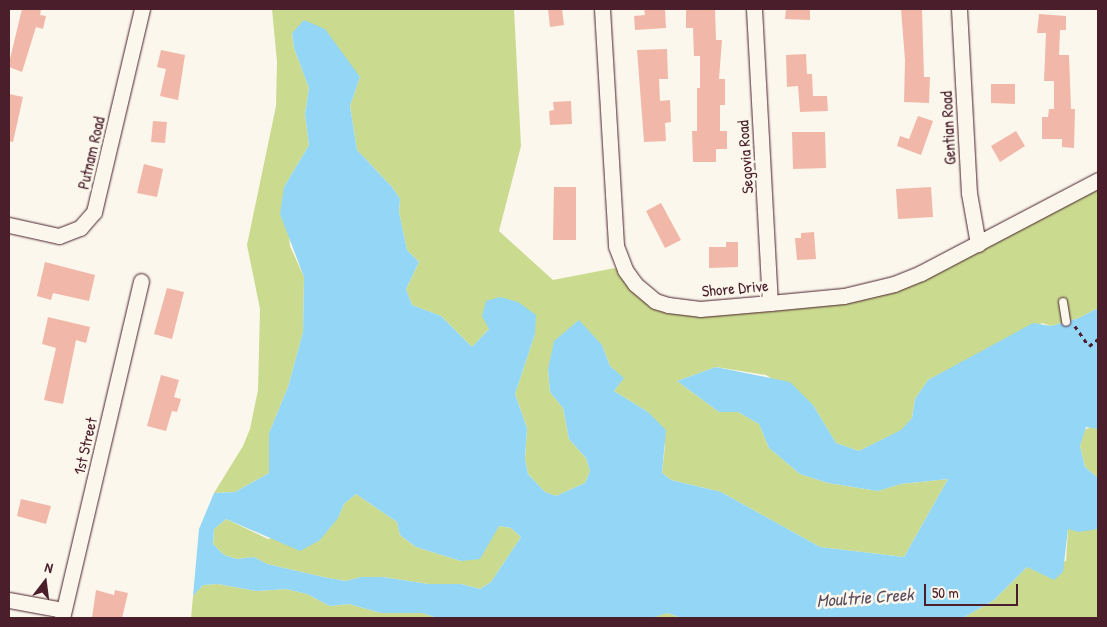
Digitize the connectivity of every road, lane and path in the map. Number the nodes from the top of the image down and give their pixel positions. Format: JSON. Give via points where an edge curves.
{"nodes":[{"id":1,"x":142,"y":9,"type":"edge"},
{"id":2,"x":602,"y":9,"type":"edge"},
{"id":3,"x":754,"y":9,"type":"edge"},
{"id":4,"x":959,"y":9,"type":"edge"},
{"id":5,"x":1098,"y":180,"type":"edge"},
{"id":6,"x":9,"y":225,"type":"edge"},
{"id":7,"x":978,"y":244,"type":"junction"},
{"id":8,"x":141,"y":281,"type":"dead end"},
{"id":9,"x":1063,"y":302,"type":"dead end"},
{"id":10,"x":770,"y":303,"type":"junction"},
{"id":11,"x":1066,"y":322,"type":"dead end"},
{"id":12,"x":1074,"y":324,"type":"dead end"},
{"id":13,"x":1098,"y":339,"type":"edge"},
{"id":14,"x":9,"y":600,"type":"edge"},
{"id":15,"x":63,"y":614,"type":"edge"}],
"edges":[{"from":1,"to":6,"type":"street","name":"Putnam Road","via":[[94,212],[80,228],[59,236]]},
{"from":2,"to":10,"type":"street","name":"Shore Drive","via":[[615,237],[625,270],[641,290],[668,305],[700,309]]},
{"from":3,"to":10,"type":"street","name":"Segovia Road"},
{"from":4,"to":7,"type":"street","name":"Gentian Road","via":[[969,193]]},
{"from":5,"to":7,"type":"street","name":"Shore Drive"},
{"from":7,"to":10,"type":"street","name":"Shore Drive","via":[[894,284],[844,296]]},
{"from":8,"to":15,"type":"street","name":"1st Street"},
{"from":9,"to":11,"type":"lane"},
{"from":12,"to":13,"type":"path","via":[[1089,346]]},
{"from":14,"to":15,"type":"street"}]}
